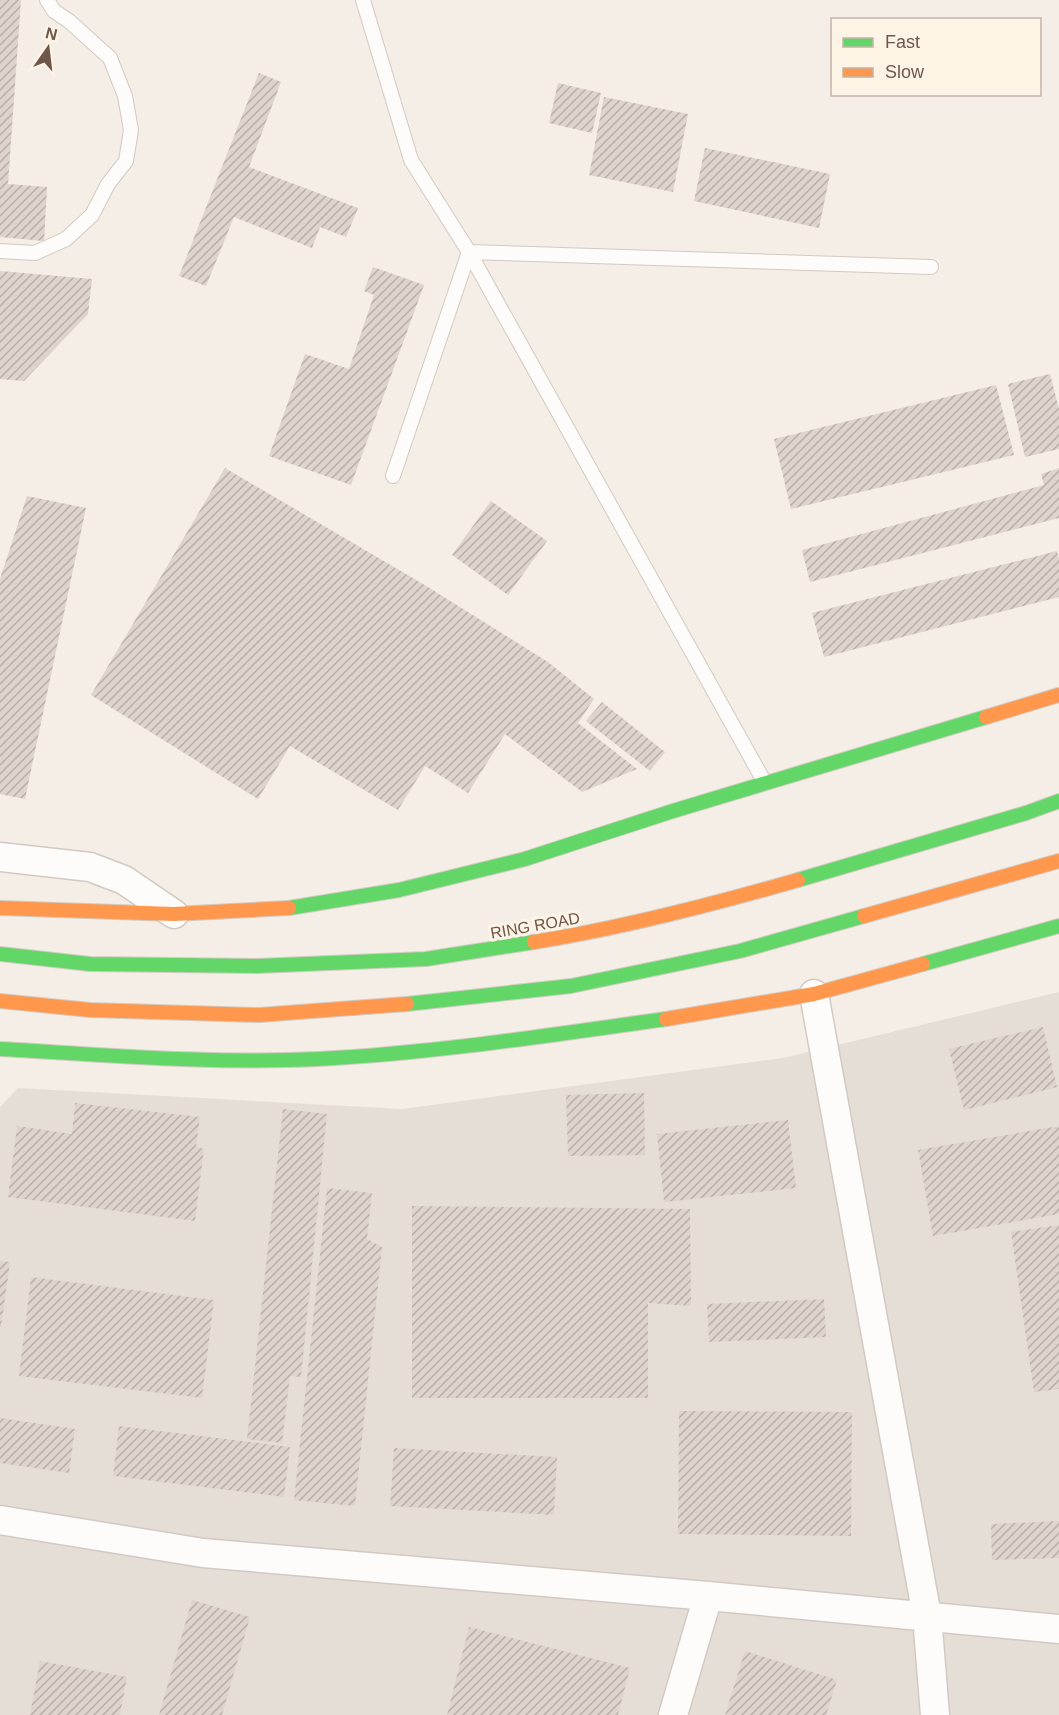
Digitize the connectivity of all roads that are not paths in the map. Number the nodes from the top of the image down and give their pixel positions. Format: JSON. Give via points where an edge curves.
{"nodes":[{"id":1,"x":47,"y":0,"type":"edge"},
{"id":2,"x":363,"y":0,"type":"edge"},
{"id":3,"x":0,"y":251,"type":"edge"},
{"id":4,"x":469,"y":252,"type":"junction"},
{"id":5,"x":930,"y":267,"type":"dead end"},
{"id":6,"x":393,"y":476,"type":"dead end"},
{"id":7,"x":1059,"y":695,"type":"edge"},
{"id":8,"x":765,"y":783,"type":"junction"},
{"id":9,"x":1059,"y":801,"type":"edge"},
{"id":10,"x":0,"y":857,"type":"edge"},
{"id":11,"x":1058,"y":861,"type":"edge"},
{"id":12,"x":0,"y":908,"type":"edge"},
{"id":13,"x":174,"y":914,"type":"junction"},
{"id":14,"x":1059,"y":926,"type":"edge"},
{"id":15,"x":0,"y":954,"type":"edge"},
{"id":16,"x":814,"y":994,"type":"junction"},
{"id":17,"x":0,"y":1001,"type":"edge"},
{"id":18,"x":0,"y":1049,"type":"edge"},
{"id":19,"x":0,"y":1520,"type":"edge"},
{"id":20,"x":708,"y":1596,"type":"junction"},
{"id":21,"x":927,"y":1616,"type":"junction"},
{"id":22,"x":1059,"y":1629,"type":"edge"},
{"id":23,"x":673,"y":1715,"type":"edge"},
{"id":24,"x":935,"y":1715,"type":"edge"}],
"edges":[{"from":1,"to":3,"type":"lane","via":[[54,11],[110,58],[125,96],[130,130],[126,161],[92,215],[66,239],[35,253]]},
{"from":2,"to":4,"type":"lane","via":[[411,160]]},
{"from":4,"to":5,"type":"lane"},
{"from":4,"to":6,"type":"lane"},
{"from":4,"to":8,"type":"lane"},
{"from":7,"to":8,"type":"main road"},
{"from":8,"to":13,"type":"main road","via":[[525,859],[399,890],[302,907]]},
{"from":9,"to":15,"type":"main road","name":"RING ROAD","via":[[732,899],[574,936],[426,959],[257,966],[90,964]]},
{"from":10,"to":13,"type":"street","via":[[90,867],[124,880]]},
{"from":11,"to":17,"type":"main road","via":[[740,951],[571,986],[441,1002],[259,1015],[90,1010]]},
{"from":12,"to":13,"type":"main road"},
{"from":14,"to":16,"type":"main road"},
{"from":16,"to":18,"type":"main road","via":[[698,1015],[420,1052],[316,1059],[203,1060]]},
{"from":16,"to":21,"type":"street"},
{"from":19,"to":20,"type":"street","via":[[203,1553]]},
{"from":20,"to":21,"type":"street"},
{"from":20,"to":23,"type":"street"},
{"from":21,"to":22,"type":"street"},
{"from":21,"to":24,"type":"street"}]}
